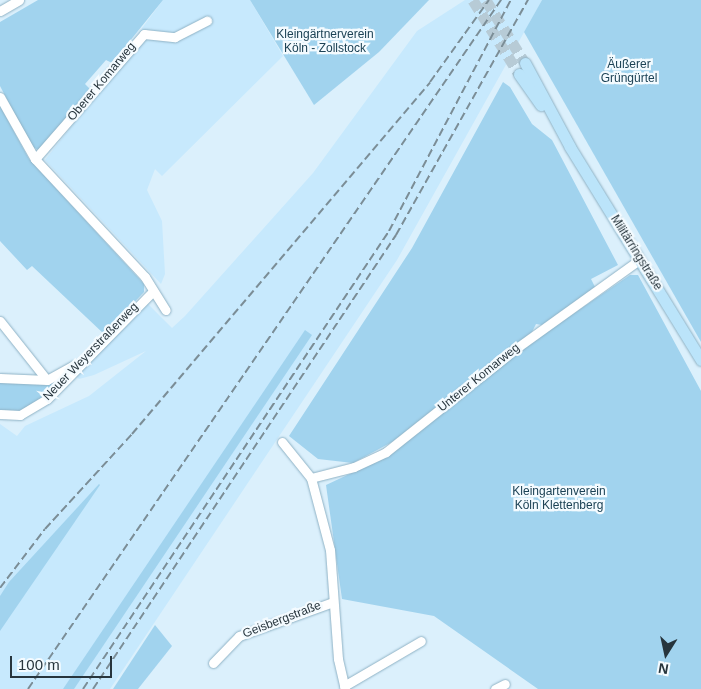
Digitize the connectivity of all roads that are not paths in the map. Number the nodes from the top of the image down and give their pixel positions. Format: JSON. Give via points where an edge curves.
{"nodes":[{"id":1,"x":18,"y":0,"type":"edge"},
{"id":2,"x":0,"y":11,"type":"edge"},
{"id":3,"x":207,"y":22,"type":"dead end"},
{"id":4,"x":525,"y":63,"type":"tunnel mouth"},
{"id":5,"x":519,"y":74,"type":"tunnel mouth"},
{"id":6,"x":0,"y":97,"type":"edge"},
{"id":7,"x":570,"y":147,"type":"junction"},
{"id":8,"x":35,"y":159,"type":"junction"},
{"id":9,"x":639,"y":260,"type":"junction"},
{"id":10,"x":153,"y":291,"type":"junction"},
{"id":11,"x":166,"y":310,"type":"dead end"},
{"id":12,"x":0,"y":321,"type":"edge"},
{"id":13,"x":701,"y":360,"type":"edge"},
{"id":14,"x":76,"y":366,"type":"junction"},
{"id":15,"x":0,"y":378,"type":"edge"},
{"id":16,"x":47,"y":380,"type":"junction"},
{"id":17,"x":0,"y":414,"type":"edge"},
{"id":18,"x":282,"y":442,"type":"dead end"},
{"id":19,"x":311,"y":478,"type":"junction"},
{"id":20,"x":333,"y":602,"type":"junction"},
{"id":21,"x":421,"y":641,"type":"dead end"},
{"id":22,"x":212,"y":663,"type":"dead end"},
{"id":23,"x":505,"y":684,"type":"dead end"},
{"id":24,"x":344,"y":687,"type":"edge"},
{"id":25,"x":495,"y":689,"type":"edge"}],
"edges":[{"from":1,"to":2,"type":"street"},
{"from":3,"to":8,"type":"street","name":"Oberer Komarweg","via":[[174,37],[144,34]]},
{"from":4,"to":7,"type":"main road","name":"Militärringstraße"},
{"from":5,"to":7,"type":"main road","name":"Militärringstraße"},
{"from":6,"to":8,"type":"street"},
{"from":7,"to":9,"type":"main road","name":"Militärringstraße"},
{"from":8,"to":10,"type":"street"},
{"from":9,"to":13,"type":"main road","name":"Militärringstraße"},
{"from":9,"to":19,"type":"street","name":"Unterer Komarweg","via":[[518,347],[386,452],[354,468]]},
{"from":10,"to":11,"type":"street"},
{"from":10,"to":14,"type":"street","name":"Neuer Weyerstraßerweg"},
{"from":12,"to":16,"type":"street"},
{"from":14,"to":16,"type":"street"},
{"from":14,"to":17,"type":"street","name":"Neuer Weyerstraßerweg","via":[[33,410],[20,415]]},
{"from":15,"to":16,"type":"street"},
{"from":18,"to":19,"type":"street"},
{"from":19,"to":20,"type":"street","name":"Geisbergstraße","via":[[330,550]]},
{"from":20,"to":22,"type":"street","name":"Geisbergstraße","via":[[239,636]]},
{"from":20,"to":24,"type":"street","name":"Geisbergstraße"},
{"from":21,"to":24,"type":"street"},
{"from":23,"to":25,"type":"street"}]}
